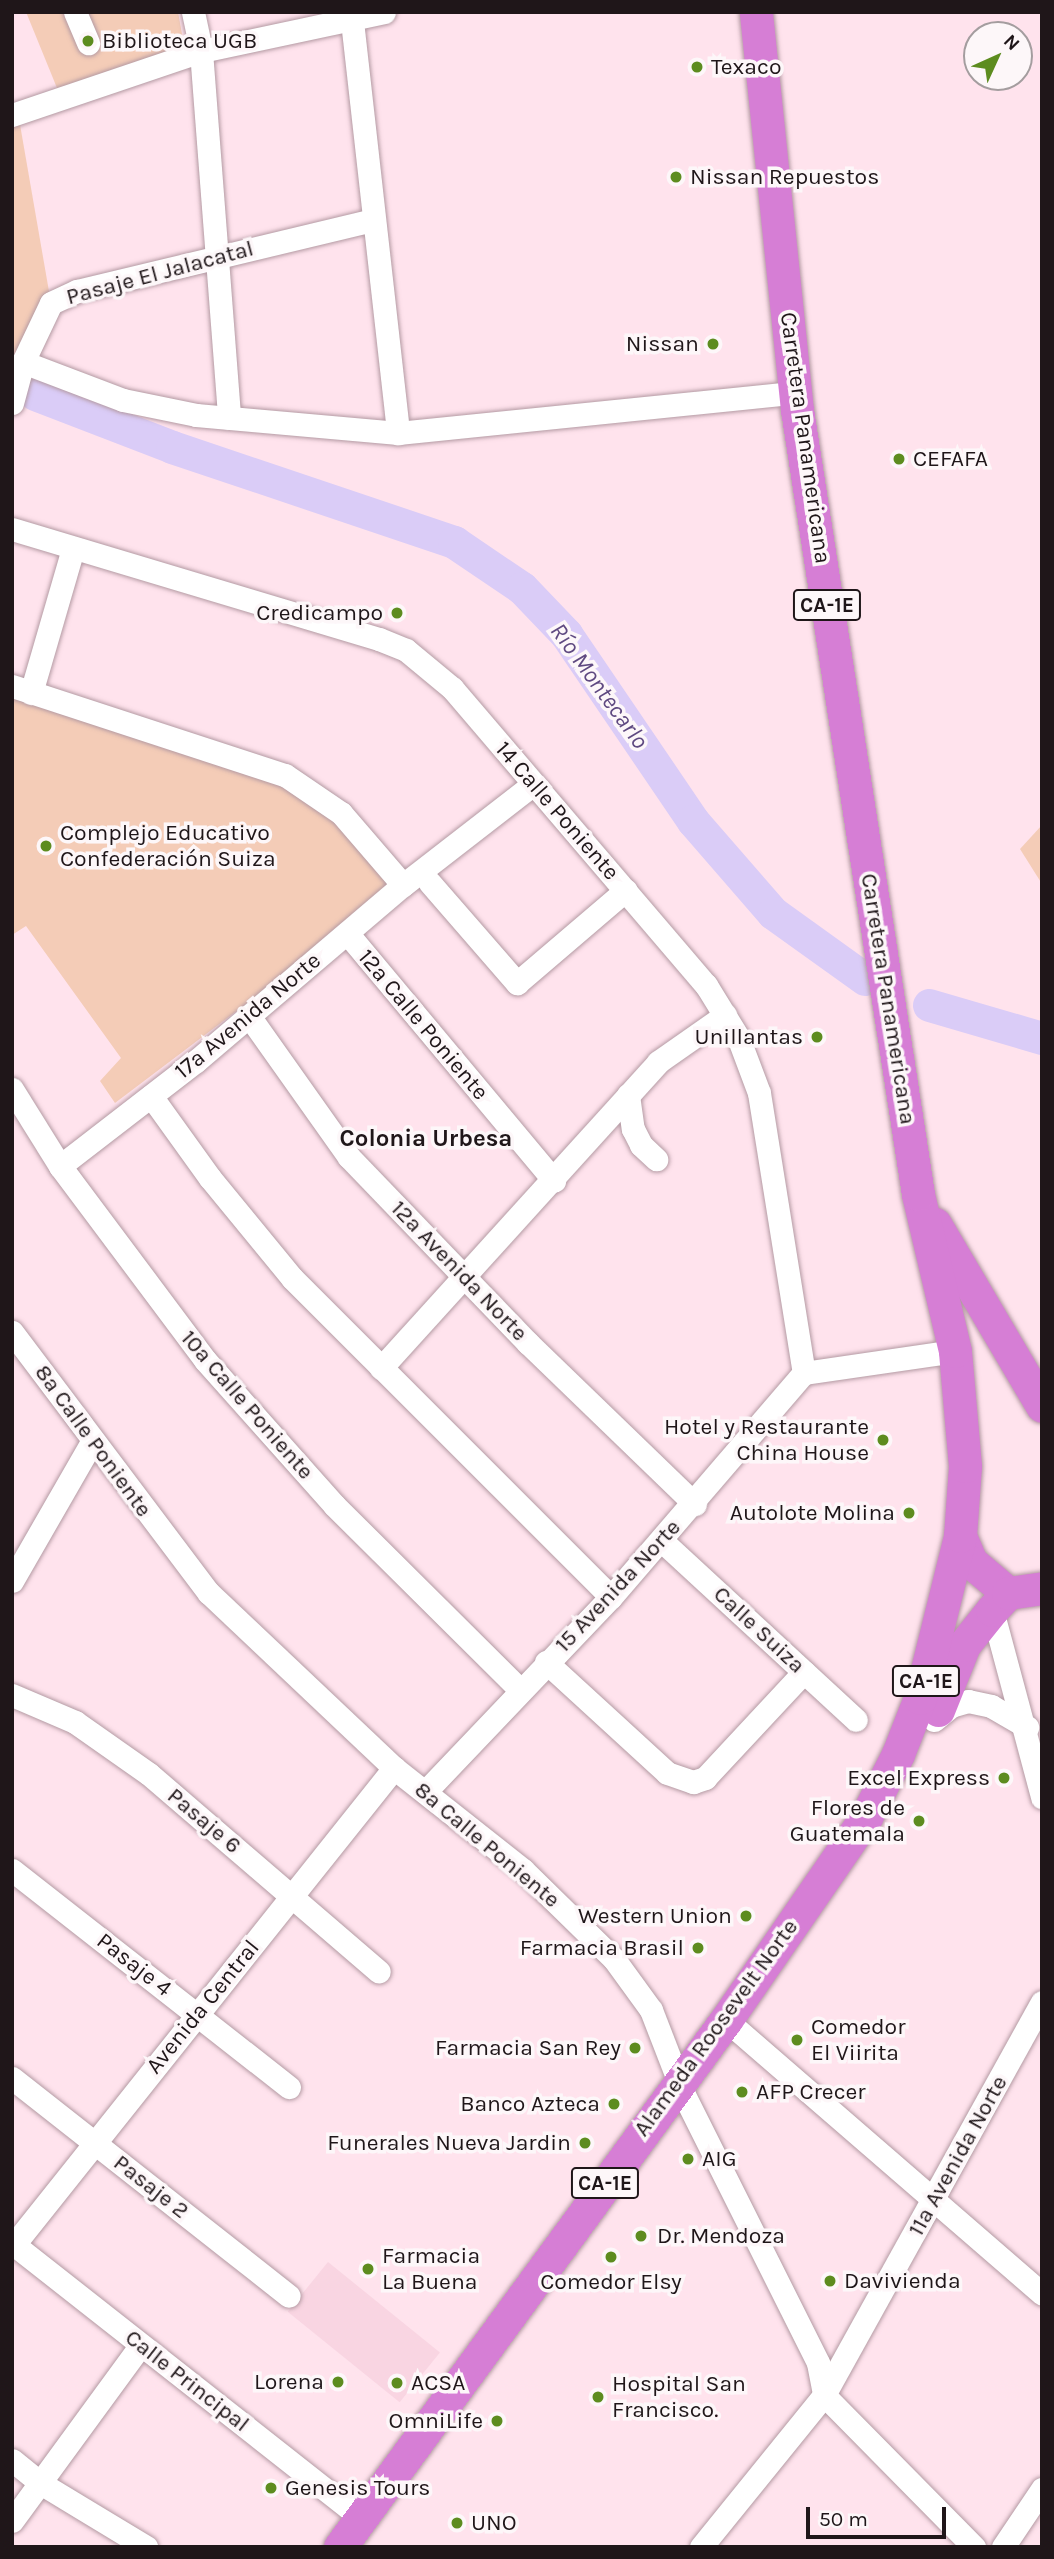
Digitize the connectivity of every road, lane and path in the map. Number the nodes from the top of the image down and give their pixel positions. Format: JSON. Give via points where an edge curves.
{"nodes":[{"id":1,"x":75,"y":12,"type":"edge"},
{"id":2,"x":193,"y":12,"type":"edge"},
{"id":3,"x":384,"y":12,"type":"edge"},
{"id":4,"x":756,"y":12,"type":"edge"},
{"id":5,"x":352,"y":16,"type":"edge"},
{"id":6,"x":88,"y":44,"type":"dead end"},
{"id":7,"x":201,"y":51,"type":"junction"},
{"id":8,"x":12,"y":115,"type":"edge"},
{"id":9,"x":373,"y":220,"type":"junction"},
{"id":10,"x":216,"y":257,"type":"junction"},
{"id":11,"x":23,"y":362,"type":"junction"},
{"id":12,"x":795,"y":393,"type":"junction"},
{"id":13,"x":12,"y":403,"type":"edge"},
{"id":14,"x":229,"y":418,"type":"junction"},
{"id":15,"x":398,"y":433,"type":"junction"},
{"id":16,"x":12,"y":529,"type":"edge"},
{"id":17,"x":74,"y":548,"type":"junction"},
{"id":18,"x":21,"y":690,"type":"edge"},
{"id":19,"x":532,"y":785,"type":"junction"},
{"id":20,"x":430,"y":883,"type":"dead end"},
{"id":21,"x":403,"y":885,"type":"junction"},
{"id":22,"x":626,"y":890,"type":"junction"},
{"id":23,"x":347,"y":933,"type":"junction"},
{"id":24,"x":726,"y":1015,"type":"junction"},
{"id":25,"x":249,"y":1016,"type":"junction"},
{"id":26,"x":12,"y":1089,"type":"edge"},
{"id":27,"x":628,"y":1095,"type":"junction"},
{"id":28,"x":151,"y":1096,"type":"junction"},
{"id":29,"x":656,"y":1159,"type":"dead end"},
{"id":30,"x":60,"y":1166,"type":"junction"},
{"id":31,"x":554,"y":1181,"type":"junction"},
{"id":32,"x":918,"y":1194,"type":"junction"},
{"id":33,"x":466,"y":1278,"type":"junction"},
{"id":34,"x":12,"y":1332,"type":"edge"},
{"id":35,"x":1004,"y":1343,"type":"junction"},
{"id":36,"x":955,"y":1351,"type":"junction"},
{"id":37,"x":381,"y":1368,"type":"junction"},
{"id":38,"x":804,"y":1373,"type":"junction"},
{"id":39,"x":1042,"y":1406,"type":"edge"},
{"id":40,"x":92,"y":1442,"type":"junction"},
{"id":41,"x":695,"y":1504,"type":"junction"},
{"id":42,"x":960,"y":1536,"type":"junction"},
{"id":43,"x":662,"y":1540,"type":"junction"},
{"id":44,"x":12,"y":1581,"type":"edge"},
{"id":45,"x":1042,"y":1588,"type":"edge"},
{"id":46,"x":611,"y":1597,"type":"junction"},
{"id":47,"x":1000,"y":1601,"type":"junction"},
{"id":48,"x":546,"y":1662,"type":"junction"},
{"id":49,"x":804,"y":1672,"type":"junction"},
{"id":50,"x":520,"y":1689,"type":"junction"},
{"id":51,"x":12,"y":1695,"type":"edge"},
{"id":52,"x":1020,"y":1719,"type":"junction"},
{"id":53,"x":856,"y":1720,"type":"dead end"},
{"id":54,"x":933,"y":1721,"type":"junction"},
{"id":55,"x":1042,"y":1741,"type":"edge"},
{"id":56,"x":394,"y":1768,"type":"junction"},
{"id":57,"x":425,"y":1793,"type":"junction"},
{"id":58,"x":1042,"y":1797,"type":"edge"},
{"id":59,"x":12,"y":1870,"type":"edge"},
{"id":60,"x":293,"y":1894,"type":"junction"},
{"id":61,"x":379,"y":1972,"type":"dead end"},
{"id":62,"x":1042,"y":2002,"type":"edge"},
{"id":63,"x":197,"y":2015,"type":"junction"},
{"id":64,"x":732,"y":2024,"type":"junction"},
{"id":65,"x":12,"y":2078,"type":"edge"},
{"id":66,"x":289,"y":2087,"type":"dead end"},
{"id":67,"x":681,"y":2089,"type":"junction"},
{"id":68,"x":95,"y":2143,"type":"junction"},
{"id":69,"x":935,"y":2199,"type":"junction"},
{"id":70,"x":13,"y":2245,"type":"edge"},
{"id":71,"x":1042,"y":2294,"type":"edge"},
{"id":72,"x":289,"y":2296,"type":"dead end"},
{"id":73,"x":141,"y":2345,"type":"junction"},
{"id":74,"x":824,"y":2395,"type":"junction"},
{"id":75,"x":12,"y":2460,"type":"edge"},
{"id":76,"x":42,"y":2484,"type":"junction"},
{"id":77,"x":1042,"y":2489,"type":"edge"},
{"id":78,"x":12,"y":2521,"type":"edge"},
{"id":79,"x":360,"y":2532,"type":"edge"},
{"id":80,"x":146,"y":2547,"type":"edge"},
{"id":81,"x":340,"y":2547,"type":"edge"},
{"id":82,"x":701,"y":2547,"type":"edge"},
{"id":83,"x":974,"y":2547,"type":"edge"},
{"id":84,"x":1003,"y":2547,"type":"edge"}],
"edges":[{"from":1,"to":6,"type":"street"},
{"from":2,"to":7,"type":"street"},
{"from":3,"to":5,"type":"street"},
{"from":4,"to":12,"type":"highway","name":"Carretera Panamericana","number":"CA-1E"},
{"from":5,"to":7,"type":"street"},
{"from":5,"to":9,"type":"street"},
{"from":7,"to":8,"type":"street"},
{"from":7,"to":10,"type":"street"},
{"from":9,"to":10,"type":"street","name":"Pasaje El Jalacatal"},
{"from":9,"to":15,"type":"street"},
{"from":10,"to":11,"type":"street","name":"Pasaje El Jalacatal","via":[[77,291],[51,303]]},
{"from":10,"to":14,"type":"street"},
{"from":11,"to":13,"type":"street","name":"Pasaje El Jalacatal"},
{"from":11,"to":14,"type":"street","via":[[123,400]]},
{"from":12,"to":15,"type":"street"},
{"from":12,"to":32,"type":"highway","name":"Carretera Panamericana","number":"CA-1E"},
{"from":14,"to":15,"type":"street"},
{"from":16,"to":17,"type":"street","name":"14 Calle Poniente"},
{"from":17,"to":18,"type":"street"},
{"from":17,"to":19,"type":"street","name":"14 Calle Poniente","via":[[406,650],[452,688]]},
{"from":18,"to":21,"type":"street","via":[[285,775],[341,813]]},
{"from":19,"to":21,"type":"street","name":"17a Avenida Norte"},
{"from":19,"to":22,"type":"street","name":"14 Calle Poniente"},
{"from":20,"to":22,"type":"street","via":[[517,983]]},
{"from":21,"to":23,"type":"street","name":"17a Avenida Norte"},
{"from":22,"to":24,"type":"street","name":"14 Calle Poniente"},
{"from":23,"to":25,"type":"street","name":"17a Avenida Norte"},
{"from":23,"to":31,"type":"street","name":"12a Calle Poniente"},
{"from":24,"to":27,"type":"street","via":[[658,1062]]},
{"from":24,"to":38,"type":"street","name":"14 Calle Poniente","via":[[759,1093]]},
{"from":25,"to":28,"type":"street","name":"17a Avenida Norte"},
{"from":25,"to":33,"type":"street","name":"12a Avenida Norte","via":[[349,1157]]},
{"from":26,"to":30,"type":"street","name":"10a Calle Poniente"},
{"from":27,"to":29,"type":"street","via":[[633,1129]]},
{"from":27,"to":31,"type":"street"},
{"from":28,"to":30,"type":"street","name":"17a Avenida Norte"},
{"from":28,"to":37,"type":"street","via":[[210,1178],[292,1278]]},
{"from":30,"to":50,"type":"street","name":"10a Calle Poniente","via":[[205,1360],[334,1505]]},
{"from":31,"to":33,"type":"street"},
{"from":32,"to":35,"type":"highway","name":"Carretera Panamericana","number":"CA-1E"},
{"from":32,"to":36,"type":"highway","name":"Carretera Panamericana","number":"CA-1E"},
{"from":33,"to":37,"type":"street"},
{"from":33,"to":41,"type":"street","name":"12a Avenida Norte"},
{"from":34,"to":40,"type":"street","name":"8a Calle Poniente"},
{"from":35,"to":36,"type":"highway"},
{"from":35,"to":39,"type":"highway","name":"Carretera Panamericana","number":"CA-1E"},
{"from":36,"to":38,"type":"street"},
{"from":36,"to":42,"type":"highway","name":"Carretera Panamericana","number":"CA-1E","via":[[965,1466]]},
{"from":37,"to":46,"type":"street"},
{"from":38,"to":41,"type":"street","name":"15 Avenida Norte"},
{"from":40,"to":44,"type":"street"},
{"from":40,"to":56,"type":"street","name":"8a Calle Poniente","via":[[209,1593]]},
{"from":41,"to":43,"type":"street","name":"15 Avenida Norte"},
{"from":42,"to":47,"type":"highway","via":[[971,1562]]},
{"from":42,"to":64,"type":"highway","name":"Alameda Roosevelt Norte","number":"CA-1E","via":[[926,1679],[883,1787]]},
{"from":43,"to":46,"type":"street","name":"15 Avenida Norte"},
{"from":43,"to":49,"type":"street","name":"Calle Suiza"},
{"from":45,"to":47,"type":"highway"},
{"from":46,"to":48,"type":"street","name":"15 Avenida Norte"},
{"from":47,"to":52,"type":"street"},
{"from":47,"to":54,"type":"highway","name":"Alameda Roosevelt Norte","number":"CA-1E","via":[[964,1645]]},
{"from":48,"to":49,"type":"street","via":[[667,1773],[693,1782],[705,1778]]},
{"from":48,"to":50,"type":"street","name":"15 Avenida Norte"},
{"from":49,"to":53,"type":"street","name":"Calle Suiza"},
{"from":50,"to":57,"type":"street","name":"15 Avenida Norte"},
{"from":51,"to":60,"type":"street","name":"Pasaje 6","via":[[75,1722],[138,1767]]},
{"from":52,"to":54,"type":"street","via":[[968,1701],[951,1706]]},
{"from":52,"to":55,"type":"street"},
{"from":52,"to":58,"type":"street"},
{"from":54,"to":64,"type":"highway","name":"Alameda Roosevelt Norte","number":"CA-1E","via":[[882,1824]]},
{"from":56,"to":57,"type":"street","name":"8a Calle Poniente"},
{"from":56,"to":60,"type":"street","name":"Avenida Central"},
{"from":57,"to":67,"type":"street","name":"8a Calle Poniente","via":[[523,1870],[614,1959],[651,2010]]},
{"from":59,"to":63,"type":"street","name":"Pasaje 4"},
{"from":60,"to":61,"type":"street","name":"Pasaje 6"},
{"from":60,"to":63,"type":"street","name":"Avenida Central"},
{"from":62,"to":69,"type":"street","name":"11a Avenida Norte"},
{"from":63,"to":66,"type":"street","name":"Pasaje 4"},
{"from":63,"to":68,"type":"street","name":"Avenida Central"},
{"from":64,"to":67,"type":"highway","name":"Alameda Roosevelt Norte","number":"CA-1E"},
{"from":64,"to":69,"type":"street"},
{"from":65,"to":68,"type":"street","name":"Pasaje 2"},
{"from":67,"to":74,"type":"street","name":"8a Calle Poniente","via":[[818,2363]]},
{"from":67,"to":79,"type":"highway","name":"Alameda Roosevelt Norte","number":"CA-1E"},
{"from":68,"to":70,"type":"street","name":"Avenida Central"},
{"from":68,"to":72,"type":"street","name":"Pasaje 2"},
{"from":69,"to":71,"type":"street"},
{"from":69,"to":74,"type":"street","name":"11a Avenida Norte"},
{"from":70,"to":73,"type":"street","name":"Calle Principal"},
{"from":73,"to":76,"type":"street"},
{"from":73,"to":79,"type":"street","name":"Calle Principal"},
{"from":74,"to":82,"type":"street","name":"11a Avenida Norte"},
{"from":74,"to":83,"type":"street"},
{"from":75,"to":76,"type":"street"},
{"from":76,"to":78,"type":"street"},
{"from":76,"to":80,"type":"street"},
{"from":77,"to":84,"type":"street"},
{"from":79,"to":81,"type":"highway","name":"Alameda Roosevelt Norte","number":"CA-1E"}]}
